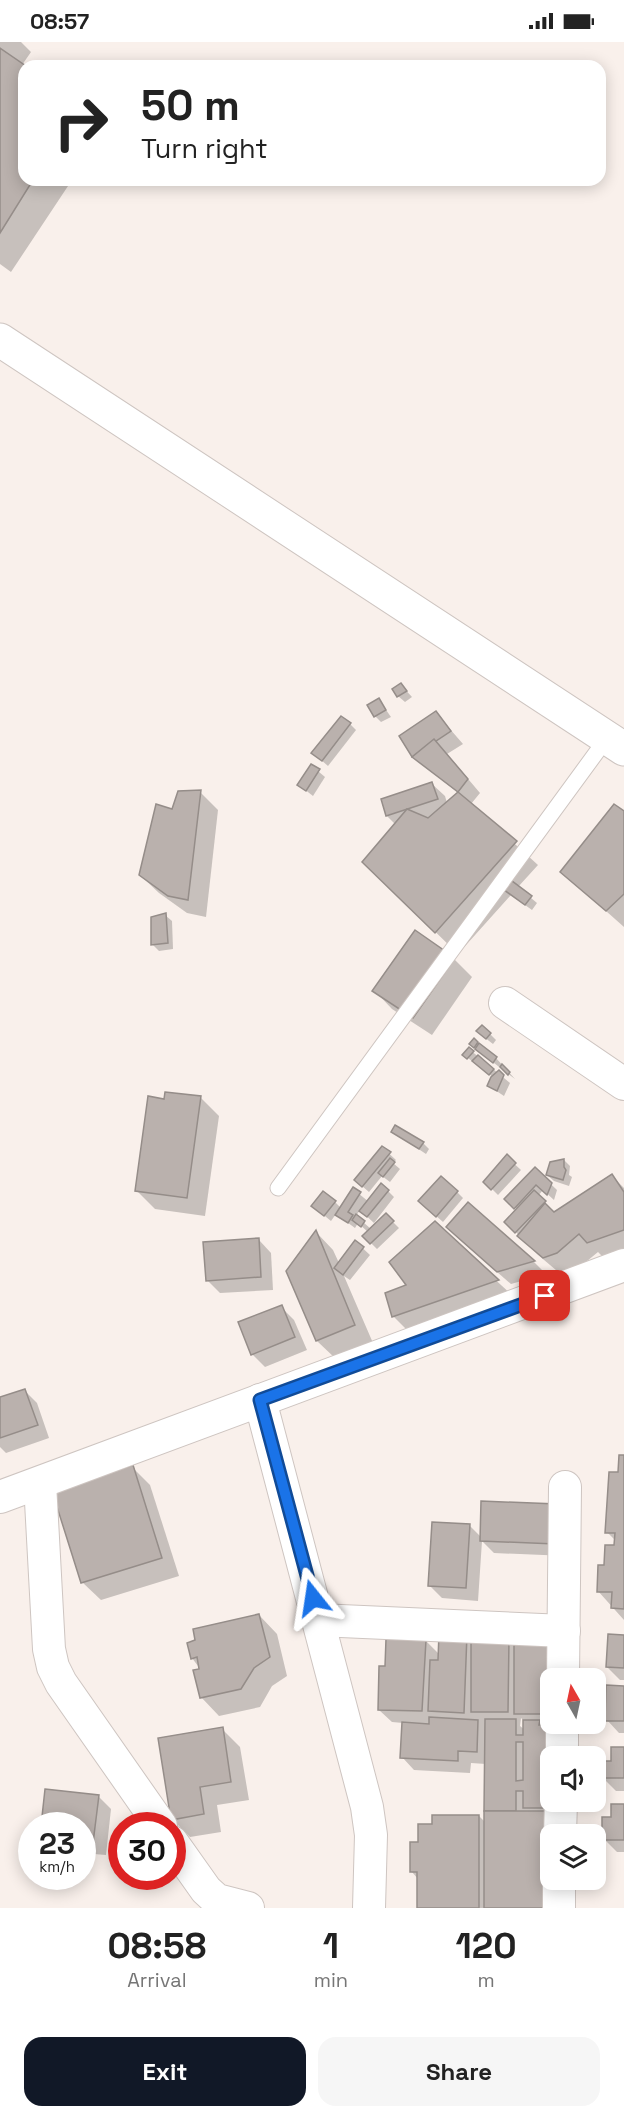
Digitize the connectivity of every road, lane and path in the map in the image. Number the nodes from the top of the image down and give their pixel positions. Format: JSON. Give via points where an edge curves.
{"nodes":[{"id":1,"x":0,"y":340,"type":"edge"},
{"id":2,"x":616,"y":743,"type":"edge"},
{"id":3,"x":505,"y":1003,"type":"dead end"},
{"id":4,"x":624,"y":1084,"type":"edge"},
{"id":5,"x":278,"y":1188,"type":"dead end"},
{"id":6,"x":624,"y":1265,"type":"edge"},
{"id":7,"x":260,"y":1400,"type":"junction"},
{"id":8,"x":40,"y":1482,"type":"junction"},
{"id":9,"x":565,"y":1487,"type":"dead end"},
{"id":10,"x":0,"y":1497,"type":"edge"},
{"id":11,"x":318,"y":1620,"type":"junction"},
{"id":12,"x":564,"y":1631,"type":"junction"},
{"id":13,"x":563,"y":1668,"type":"edge"},
{"id":14,"x":151,"y":1812,"type":"edge"},
{"id":15,"x":186,"y":1862,"type":"edge"},
{"id":16,"x":559,"y":1890,"type":"edge"},
{"id":17,"x":248,"y":1908,"type":"edge"},
{"id":18,"x":369,"y":1908,"type":"edge"},
{"id":19,"x":559,"y":1908,"type":"edge"}],
"edges":[{"from":1,"to":2,"type":"main road"},
{"from":2,"to":5,"type":"lane"},
{"from":3,"to":4,"type":"street"},
{"from":6,"to":7,"type":"street"},
{"from":7,"to":8,"type":"street"},
{"from":7,"to":11,"type":"street"},
{"from":8,"to":10,"type":"street"},
{"from":8,"to":14,"type":"street","via":[[53,1667]]},
{"from":9,"to":12,"type":"street"},
{"from":11,"to":12,"type":"street"},
{"from":11,"to":18,"type":"street","via":[[367,1807]]},
{"from":12,"to":13,"type":"street"},
{"from":15,"to":17,"type":"street","via":[[218,1900]]},
{"from":16,"to":19,"type":"street"}]}
